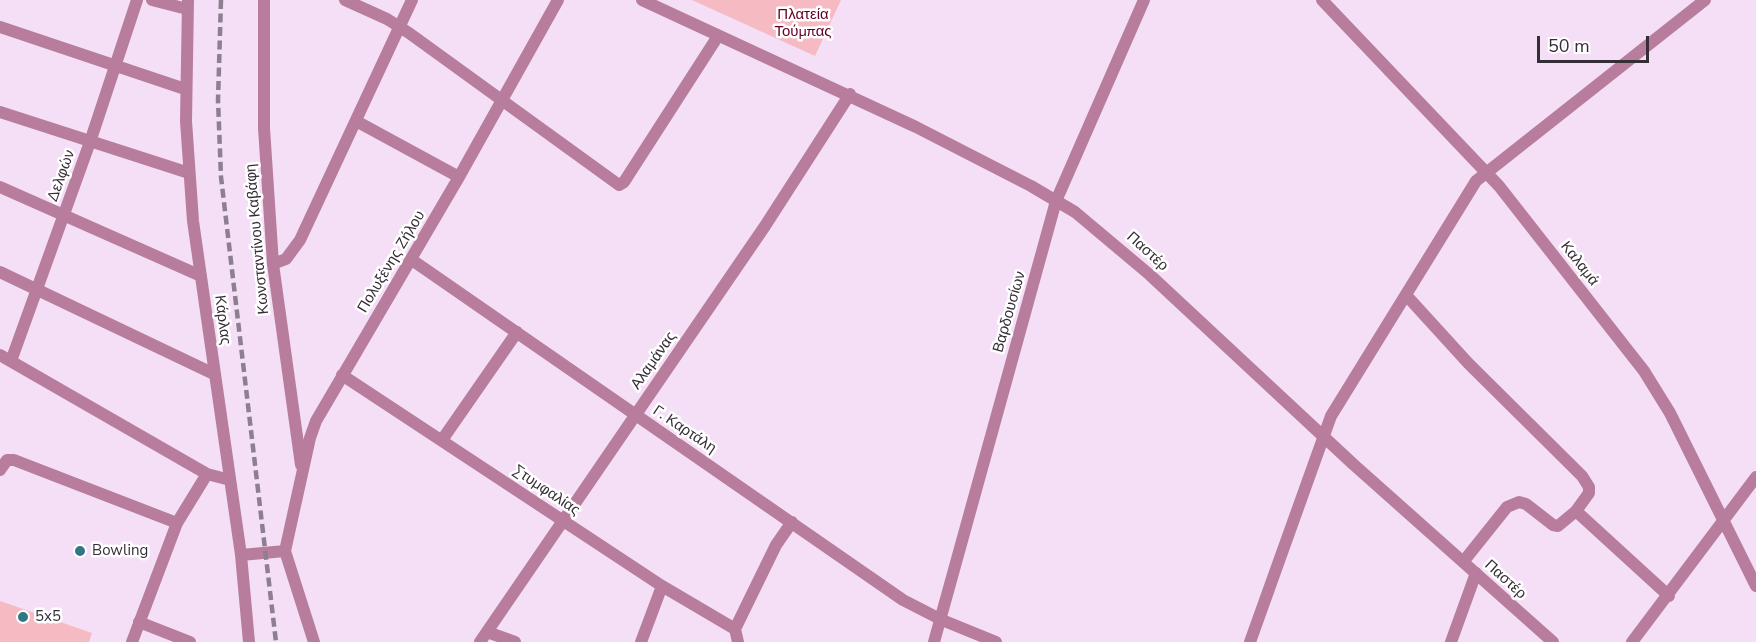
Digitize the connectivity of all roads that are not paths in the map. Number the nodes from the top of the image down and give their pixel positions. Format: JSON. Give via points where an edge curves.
{"nodes":[{"id":1,"x":137,"y":0,"type":"edge"},
{"id":2,"x":152,"y":0,"type":"edge"},
{"id":3,"x":264,"y":0,"type":"edge"},
{"id":4,"x":345,"y":0,"type":"edge"},
{"id":5,"x":412,"y":0,"type":"edge"},
{"id":6,"x":558,"y":0,"type":"edge"},
{"id":7,"x":642,"y":0,"type":"edge"},
{"id":8,"x":1144,"y":0,"type":"edge"},
{"id":9,"x":1322,"y":0,"type":"edge"},
{"id":10,"x":1705,"y":0,"type":"edge"},
{"id":11,"x":187,"y":5,"type":"edge"},
{"id":12,"x":400,"y":26,"type":"junction"},
{"id":13,"x":0,"y":27,"type":"edge"},
{"id":14,"x":718,"y":36,"type":"junction"},
{"id":15,"x":115,"y":65,"type":"junction"},
{"id":16,"x":185,"y":89,"type":"junction"},
{"id":17,"x":850,"y":94,"type":"junction"},
{"id":18,"x":501,"y":99,"type":"junction"},
{"id":19,"x":0,"y":112,"type":"edge"},
{"id":20,"x":356,"y":121,"type":"junction"},
{"id":21,"x":90,"y":142,"type":"junction"},
{"id":22,"x":1486,"y":172,"type":"junction"},
{"id":23,"x":189,"y":173,"type":"junction"},
{"id":24,"x":459,"y":177,"type":"junction"},
{"id":25,"x":0,"y":187,"type":"edge"},
{"id":26,"x":1056,"y":201,"type":"junction"},
{"id":27,"x":64,"y":215,"type":"junction"},
{"id":28,"x":412,"y":260,"type":"junction"},
{"id":29,"x":273,"y":264,"type":"junction"},
{"id":30,"x":0,"y":272,"type":"edge"},
{"id":31,"x":201,"y":276,"type":"junction"},
{"id":32,"x":37,"y":290,"type":"junction"},
{"id":33,"x":1406,"y":295,"type":"junction"},
{"id":34,"x":518,"y":332,"type":"junction"},
{"id":35,"x":5,"y":358,"type":"edge"},
{"id":36,"x":214,"y":374,"type":"junction"},
{"id":37,"x":342,"y":375,"type":"junction"},
{"id":38,"x":634,"y":415,"type":"junction"},
{"id":39,"x":1324,"y":437,"type":"junction"},
{"id":40,"x":442,"y":440,"type":"junction"},
{"id":41,"x":0,"y":470,"type":"edge"},
{"id":42,"x":207,"y":474,"type":"junction"},
{"id":43,"x":302,"y":474,"type":"junction"},
{"id":44,"x":1756,"y":477,"type":"edge"},
{"id":45,"x":230,"y":480,"type":"junction"},
{"id":46,"x":1576,"y":511,"type":"junction"},
{"id":47,"x":1723,"y":518,"type":"junction"},
{"id":48,"x":562,"y":521,"type":"junction"},
{"id":49,"x":792,"y":522,"type":"junction"},
{"id":50,"x":177,"y":523,"type":"junction"},
{"id":51,"x":285,"y":552,"type":"junction"},
{"id":52,"x":241,"y":555,"type":"junction"},
{"id":53,"x":1464,"y":562,"type":"junction"},
{"id":54,"x":1476,"y":573,"type":"junction"},
{"id":55,"x":662,"y":586,"type":"junction"},
{"id":56,"x":1756,"y":586,"type":"edge"},
{"id":57,"x":1669,"y":596,"type":"junction"},
{"id":58,"x":942,"y":620,"type":"junction"},
{"id":59,"x":139,"y":622,"type":"junction"},
{"id":60,"x":735,"y":629,"type":"junction"},
{"id":61,"x":484,"y":637,"type":"edge"},
{"id":62,"x":132,"y":642,"type":"edge"},
{"id":63,"x":190,"y":642,"type":"edge"},
{"id":64,"x":249,"y":642,"type":"edge"},
{"id":65,"x":314,"y":642,"type":"edge"},
{"id":66,"x":515,"y":642,"type":"edge"},
{"id":67,"x":641,"y":642,"type":"edge"},
{"id":68,"x":738,"y":642,"type":"edge"},
{"id":69,"x":934,"y":642,"type":"edge"},
{"id":70,"x":996,"y":642,"type":"edge"},
{"id":71,"x":1250,"y":642,"type":"edge"},
{"id":72,"x":1450,"y":642,"type":"edge"},
{"id":73,"x":1553,"y":642,"type":"edge"},
{"id":74,"x":1632,"y":642,"type":"edge"}],
"edges":[{"from":1,"to":15,"type":"street","name":"Δελφών"},
{"from":2,"to":11,"type":"street"},
{"from":3,"to":29,"type":"street","name":"Κωνσταντίνου Καβάφη","via":[[264,128]]},
{"from":4,"to":12,"type":"street"},
{"from":5,"to":12,"type":"street"},
{"from":6,"to":18,"type":"street","name":"Πολυξένης Ζήλου"},
{"from":7,"to":14,"type":"street","name":"Παστέρ"},
{"from":8,"to":26,"type":"street","name":"Βαρδουσίων"},
{"from":9,"to":22,"type":"street","name":"Καλαμά"},
{"from":10,"to":22,"type":"street"},
{"from":11,"to":16,"type":"street","name":"Κάρλας"},
{"from":12,"to":18,"type":"street"},
{"from":12,"to":20,"type":"street"},
{"from":13,"to":15,"type":"street"},
{"from":14,"to":17,"type":"street","name":"Παστέρ"},
{"from":14,"to":18,"type":"street","via":[[619,185]]},
{"from":15,"to":16,"type":"street"},
{"from":15,"to":21,"type":"street","name":"Δελφών"},
{"from":16,"to":23,"type":"street","name":"Κάρλας"},
{"from":17,"to":26,"type":"street","name":"Παστέρ"},
{"from":17,"to":38,"type":"street","name":"Αλαμάνας","via":[[765,226]]},
{"from":18,"to":24,"type":"street","name":"Πολυξένης Ζήλου"},
{"from":19,"to":21,"type":"street"},
{"from":20,"to":24,"type":"street"},
{"from":20,"to":29,"type":"street","via":[[297,245],[286,259]]},
{"from":21,"to":23,"type":"street"},
{"from":21,"to":27,"type":"street","name":"Δελφών"},
{"from":22,"to":33,"type":"street","via":[[1470,191]]},
{"from":22,"to":47,"type":"street","name":"Καλαμά","via":[[1655,386]]},
{"from":23,"to":31,"type":"street","name":"Κάρλας"},
{"from":24,"to":28,"type":"street","name":"Πολυξένης Ζήλου"},
{"from":25,"to":27,"type":"street"},
{"from":26,"to":39,"type":"street","name":"Παστέρ","via":[[1101,232],[1150,274]]},
{"from":26,"to":58,"type":"street","name":"Βαρδουσίων"},
{"from":27,"to":31,"type":"street"},
{"from":27,"to":32,"type":"street","name":"Δελφών"},
{"from":28,"to":34,"type":"street","name":"Γ. Καρτάλη"},
{"from":28,"to":37,"type":"street","name":"Πολυξένης Ζήλου"},
{"from":29,"to":43,"type":"street","name":"Κωνσταντίνου Καβάφη"},
{"from":30,"to":32,"type":"street"},
{"from":31,"to":36,"type":"street","name":"Κάρλας"},
{"from":32,"to":35,"type":"street","name":"Δελφών"},
{"from":32,"to":36,"type":"street"},
{"from":33,"to":39,"type":"street","via":[[1331,416]]},
{"from":33,"to":46,"type":"street","via":[[1587,482],[1589,493]]},
{"from":34,"to":38,"type":"street","name":"Γ. Καρτάλη"},
{"from":34,"to":40,"type":"street"},
{"from":35,"to":42,"type":"street"},
{"from":36,"to":45,"type":"street","name":"Κάρλας"},
{"from":37,"to":40,"type":"street","name":"Στυμφαλίας"},
{"from":37,"to":43,"type":"street","name":"Πολυξένης Ζήλου","via":[[316,422]]},
{"from":38,"to":48,"type":"street","name":"Αλαμάνας"},
{"from":38,"to":49,"type":"street","name":"Γ. Καρτάλη"},
{"from":39,"to":53,"type":"street","name":"Παστέρ"},
{"from":39,"to":71,"type":"street"},
{"from":40,"to":48,"type":"street","name":"Στυμφαλίας"},
{"from":41,"to":50,"type":"street","via":[[7,460],[14,460]]},
{"from":42,"to":45,"type":"street"},
{"from":42,"to":50,"type":"street"},
{"from":43,"to":51,"type":"street","name":"Πολυξένης Ζήλου"},
{"from":44,"to":47,"type":"street"},
{"from":45,"to":52,"type":"street","name":"Κάρλας"},
{"from":46,"to":53,"type":"street","via":[[1563,523],[1553,525],[1526,504],[1514,503],[1490,526]]},
{"from":46,"to":57,"type":"street"},
{"from":47,"to":56,"type":"street","name":"Καλαμά"},
{"from":47,"to":57,"type":"street"},
{"from":48,"to":55,"type":"street","name":"Στυμφαλίας"},
{"from":48,"to":61,"type":"street","name":"Αλαμάνας"},
{"from":49,"to":58,"type":"street","name":"Γ. Καρτάλη","via":[[895,596]]},
{"from":49,"to":60,"type":"street","via":[[776,544]]},
{"from":50,"to":59,"type":"street"},
{"from":51,"to":52,"type":"street"},
{"from":51,"to":65,"type":"street"},
{"from":52,"to":64,"type":"street","name":"Κάρλας"},
{"from":53,"to":54,"type":"street","name":"Παστέρ"},
{"from":54,"to":72,"type":"street"},
{"from":54,"to":73,"type":"street","name":"Παστέρ"},
{"from":55,"to":60,"type":"street","name":"Στυμφαλίας"},
{"from":55,"to":67,"type":"street"},
{"from":57,"to":74,"type":"street"},
{"from":58,"to":69,"type":"street","name":"Βαρδουσίων"},
{"from":58,"to":70,"type":"street","name":"Γ. Καρτάλη"},
{"from":59,"to":62,"type":"street"},
{"from":59,"to":63,"type":"street"},
{"from":60,"to":68,"type":"street"},
{"from":61,"to":66,"type":"street"}]}
